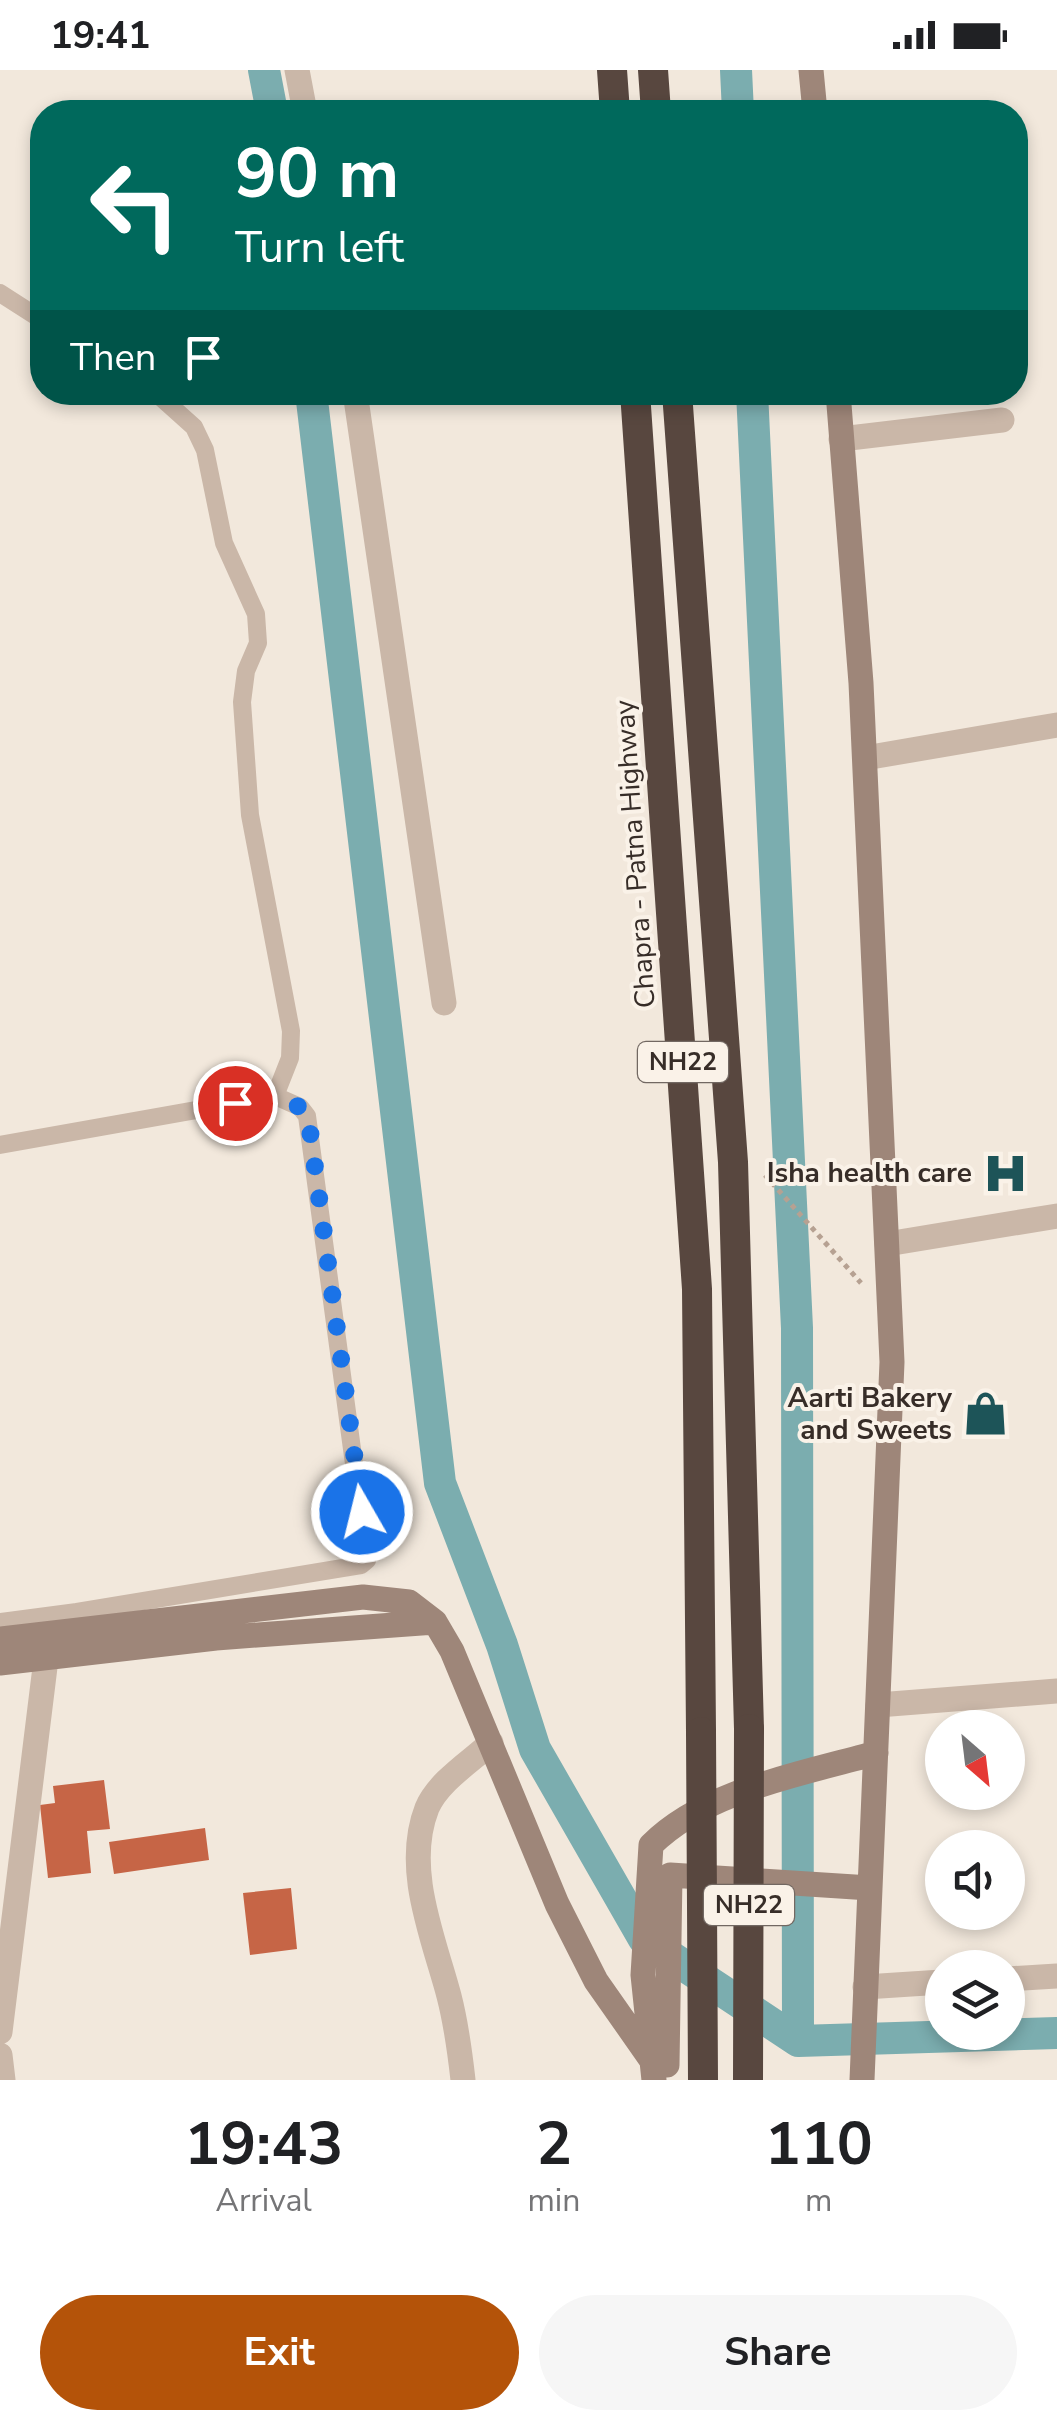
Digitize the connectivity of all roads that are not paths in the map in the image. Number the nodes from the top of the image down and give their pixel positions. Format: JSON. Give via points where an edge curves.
{"nodes":[{"id":1,"x":298,"y":70,"type":"edge"},
{"id":2,"x":612,"y":70,"type":"edge"},
{"id":3,"x":653,"y":70,"type":"edge"},
{"id":4,"x":811,"y":70,"type":"edge"},
{"id":5,"x":304,"y":100,"type":"edge"},
{"id":6,"x":614,"y":100,"type":"edge"},
{"id":7,"x":655,"y":100,"type":"edge"},
{"id":8,"x":813,"y":100,"type":"edge"},
{"id":9,"x":0,"y":293,"type":"edge"},
{"id":10,"x":30,"y":312,"type":"edge"},
{"id":11,"x":169,"y":405,"type":"edge"},
{"id":12,"x":358,"y":405,"type":"edge"},
{"id":13,"x":636,"y":405,"type":"edge"},
{"id":14,"x":678,"y":405,"type":"edge"},
{"id":15,"x":839,"y":405,"type":"edge"},
{"id":16,"x":1002,"y":420,"type":"dead end"},
{"id":17,"x":842,"y":438,"type":"junction"},
{"id":18,"x":1057,"y":725,"type":"edge"},
{"id":19,"x":864,"y":758,"type":"junction"},
{"id":20,"x":444,"y":1004,"type":"dead end"},
{"id":21,"x":274,"y":1096,"type":"junction"},
{"id":22,"x":0,"y":1145,"type":"edge"},
{"id":23,"x":1057,"y":1216,"type":"edge"},
{"id":24,"x":887,"y":1244,"type":"junction"},
{"id":25,"x":79,"y":1621,"type":"junction"},
{"id":26,"x":0,"y":1622,"type":"edge"},
{"id":27,"x":435,"y":1622,"type":"junction"},
{"id":28,"x":0,"y":1640,"type":"edge"},
{"id":29,"x":46,"y":1659,"type":"junction"},
{"id":30,"x":0,"y":1664,"type":"edge"},
{"id":31,"x":1057,"y":1692,"type":"edge"},
{"id":32,"x":878,"y":1705,"type":"junction"},
{"id":33,"x":749,"y":1717,"type":"junction"},
{"id":34,"x":701,"y":1718,"type":"junction"},
{"id":35,"x":491,"y":1743,"type":"junction"},
{"id":36,"x":876,"y":1752,"type":"junction"},
{"id":37,"x":870,"y":1888,"type":"junction"},
{"id":38,"x":654,"y":1976,"type":"junction"},
{"id":39,"x":1057,"y":1976,"type":"edge"},
{"id":40,"x":1025,"y":1978,"type":"edge"},
{"id":41,"x":925,"y":1985,"type":"edge"},
{"id":42,"x":865,"y":1997,"type":"junction"},
{"id":43,"x":0,"y":2032,"type":"edge"},
{"id":44,"x":0,"y":2055,"type":"edge"},
{"id":45,"x":657,"y":2068,"type":"edge"},
{"id":46,"x":3,"y":2080,"type":"edge"},
{"id":47,"x":463,"y":2080,"type":"edge"},
{"id":48,"x":706,"y":2080,"type":"edge"},
{"id":49,"x":748,"y":2080,"type":"edge"},
{"id":50,"x":862,"y":2080,"type":"edge"}],
"edges":[{"from":1,"to":5,"type":"street"},
{"from":2,"to":6,"type":"highway"},
{"from":3,"to":7,"type":"highway"},
{"from":4,"to":8,"type":"street"},
{"from":9,"to":10,"type":"lane"},
{"from":11,"to":21,"type":"lane","via":[[194,427],[205,450],[224,542],[256,614],[258,643],[242,702],[250,816],[291,1031],[290,1058]]},
{"from":12,"to":20,"type":"street"},
{"from":13,"to":34,"type":"highway","name":"Chapra - Patna Highway","number":"NH22","via":[[697,1289]]},
{"from":14,"to":33,"type":"highway","number":"NH22","via":[[733,1162]]},
{"from":15,"to":17,"type":"street"},
{"from":16,"to":17,"type":"street"},
{"from":17,"to":19,"type":"street"},
{"from":18,"to":19,"type":"street"},
{"from":19,"to":24,"type":"street"},
{"from":21,"to":22,"type":"lane"},
{"from":21,"to":25,"type":"lane","via":[[308,1116],[367,1560]]},
{"from":23,"to":24,"type":"street"},
{"from":24,"to":32,"type":"street","via":[[892,1362]]},
{"from":25,"to":26,"type":"lane"},
{"from":25,"to":27,"type":"street","via":[[363,1597],[410,1602]]},
{"from":25,"to":28,"type":"street"},
{"from":27,"to":29,"type":"street"},
{"from":27,"to":35,"type":"street"},
{"from":29,"to":30,"type":"street"},
{"from":29,"to":43,"type":"street"},
{"from":31,"to":32,"type":"street"},
{"from":32,"to":36,"type":"street"},
{"from":33,"to":34,"type":"highway"},
{"from":33,"to":49,"type":"highway","number":"NH22","bridge":true},
{"from":34,"to":48,"type":"highway","number":"NH22","bridge":true},
{"from":35,"to":45,"type":"street","via":[[596,1981]]},
{"from":35,"to":47,"type":"street","via":[[440,1788],[422,1835],[424,1903]]},
{"from":36,"to":37,"type":"street"},
{"from":36,"to":38,"type":"street","via":[[676,1820],[651,1846],[644,1934]]},
{"from":37,"to":38,"type":"street","via":[[670,1875],[668,1924]]},
{"from":37,"to":42,"type":"street"},
{"from":38,"to":45,"type":"street"},
{"from":39,"to":40,"type":"street"},
{"from":41,"to":42,"type":"street"},
{"from":42,"to":50,"type":"street"},
{"from":44,"to":46,"type":"street"},
{"from":45,"to":48,"type":"street"}]}
